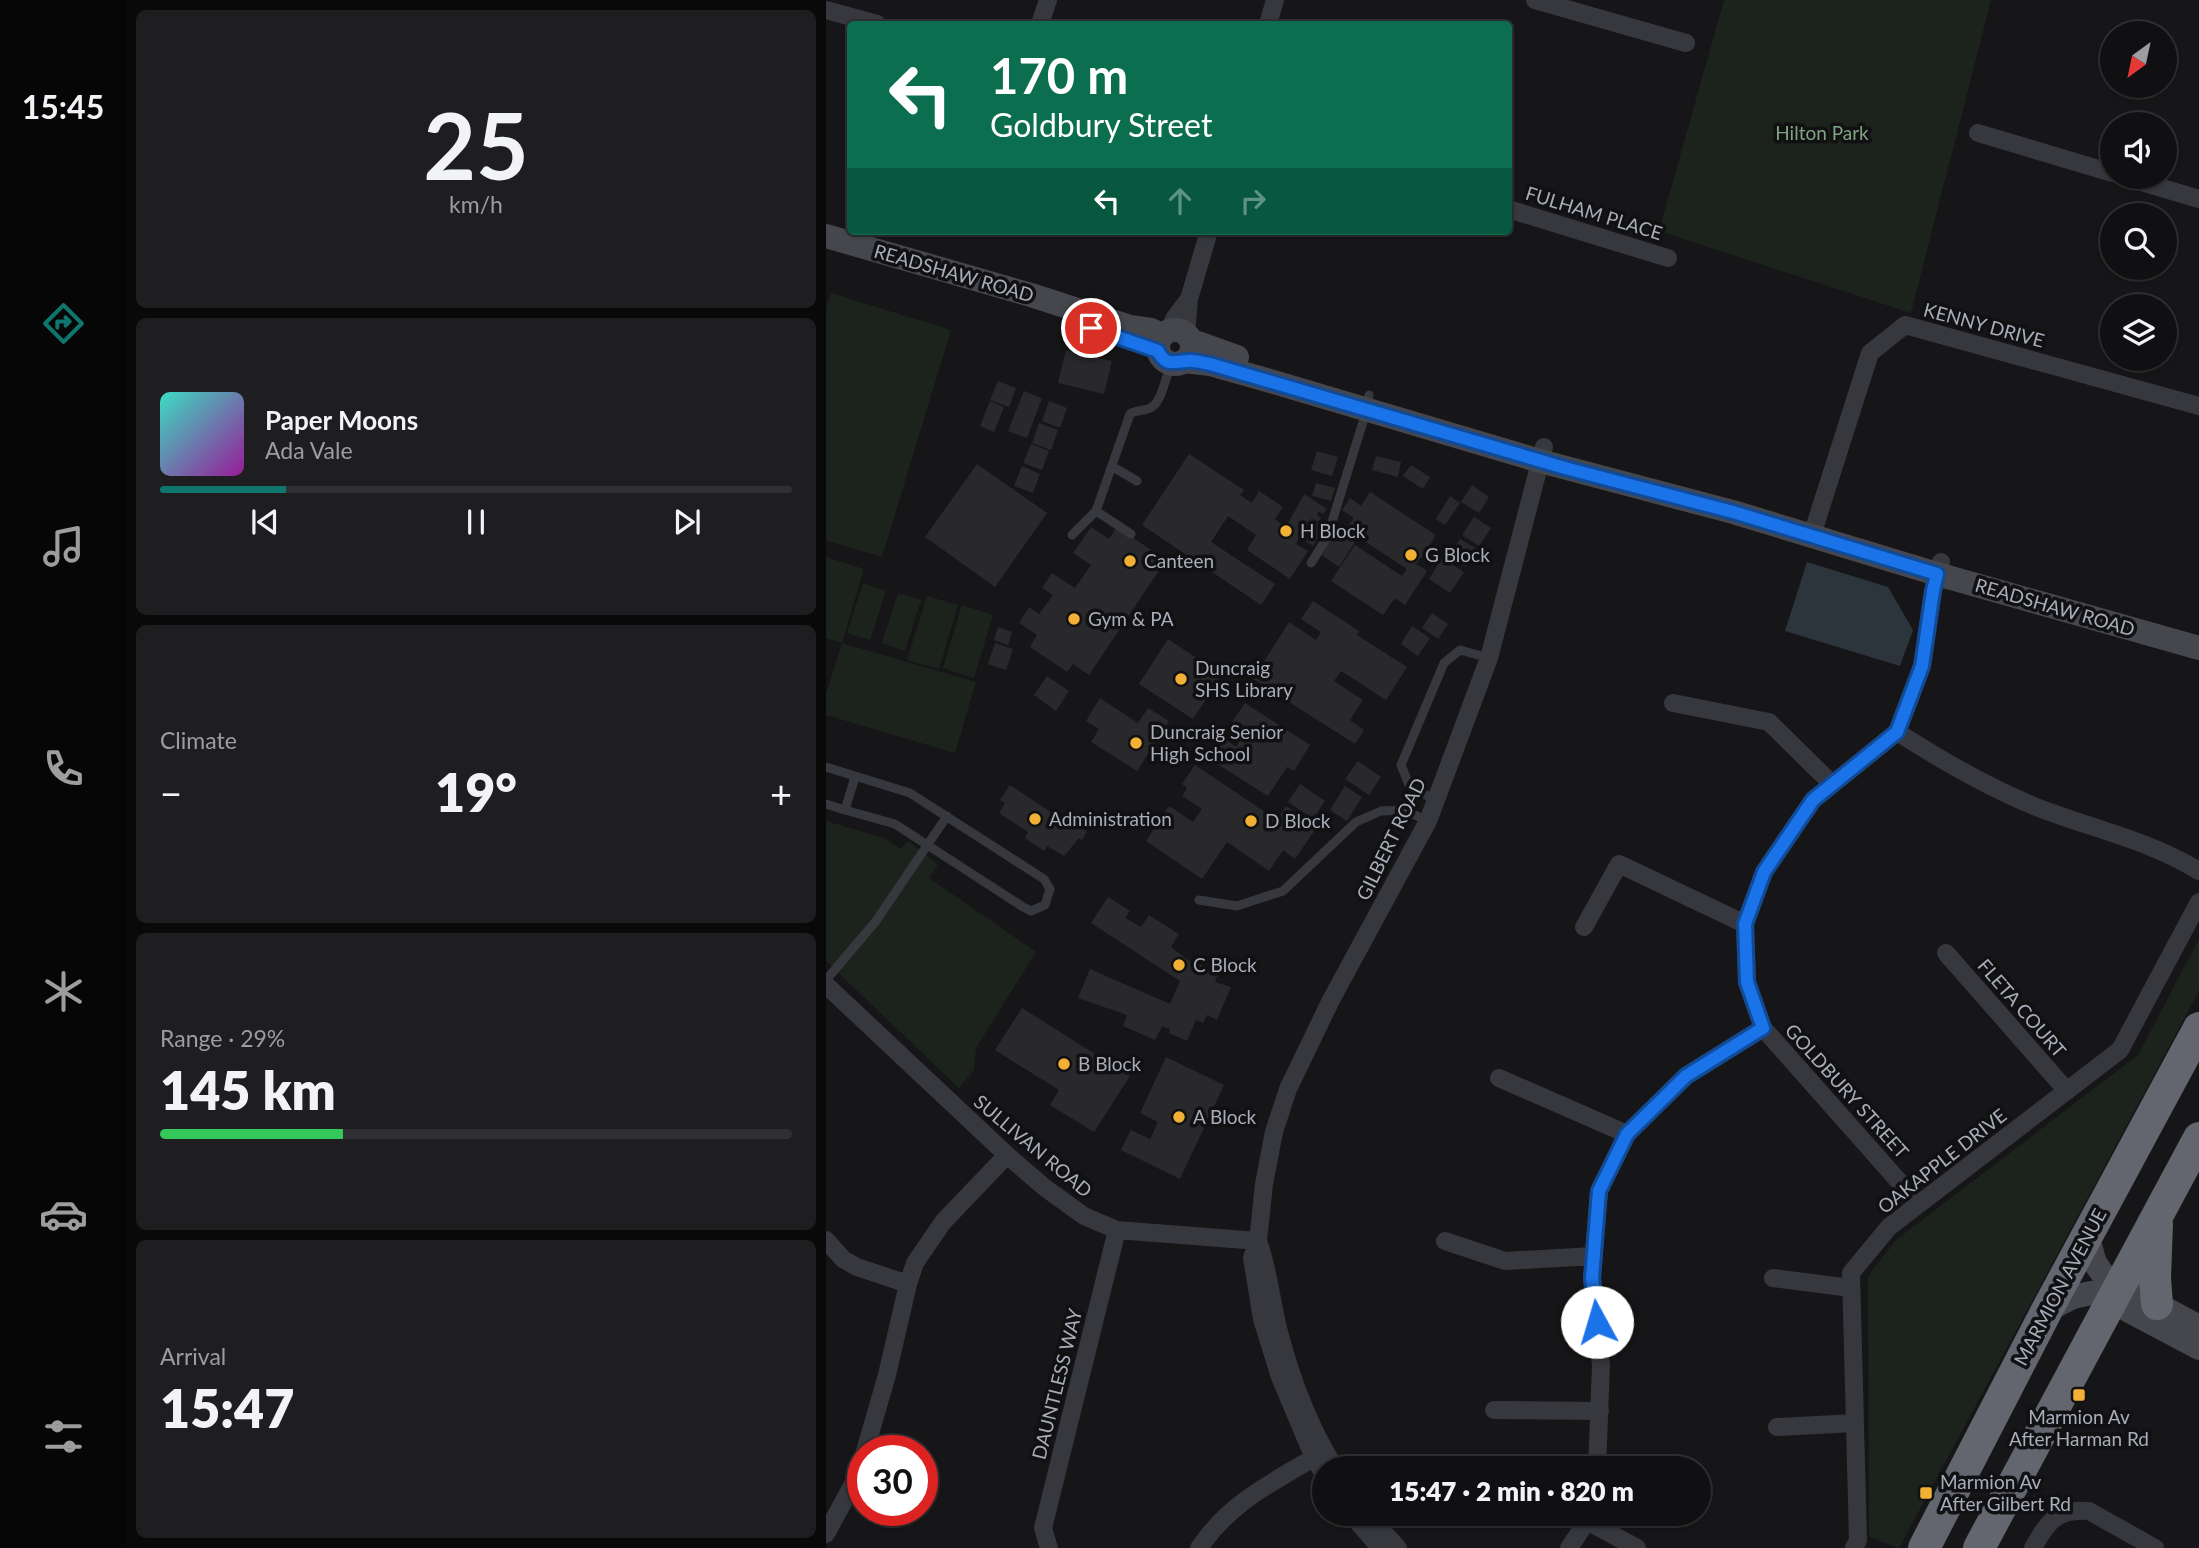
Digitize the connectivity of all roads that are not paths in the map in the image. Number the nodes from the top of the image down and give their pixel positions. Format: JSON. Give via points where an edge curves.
{"nodes":[{"id":1,"x":1048,"y":0,"type":"edge"},
{"id":2,"x":1275,"y":0,"type":"edge"},
{"id":3,"x":1535,"y":0,"type":"edge"},
{"id":4,"x":826,"y":10,"type":"edge"},
{"id":5,"x":866,"y":21,"type":"edge"},
{"id":6,"x":1041,"y":21,"type":"edge"},
{"id":7,"x":1270,"y":21,"type":"edge"},
{"id":8,"x":1686,"y":43,"type":"dead end"},
{"id":9,"x":1978,"y":133,"type":"dead end"},
{"id":10,"x":2100,"y":169,"type":"edge"},
{"id":11,"x":2165,"y":189,"type":"edge"},
{"id":12,"x":2199,"y":199,"type":"edge"},
{"id":13,"x":1512,"y":210,"type":"edge"},
{"id":14,"x":1208,"y":235,"type":"edge"},
{"id":15,"x":826,"y":236,"type":"edge"},
{"id":16,"x":826,"y":250,"type":"edge"},
{"id":17,"x":1668,"y":258,"type":"dead end"},
{"id":18,"x":1175,"y":346,"type":"junction"},
{"id":19,"x":1368,"y":402,"type":"junction"},
{"id":20,"x":2199,"y":405,"type":"edge"},
{"id":21,"x":1542,"y":454,"type":"junction"},
{"id":22,"x":1113,"y":467,"type":"junction"},
{"id":23,"x":1137,"y":481,"type":"dead end"},
{"id":24,"x":1096,"y":511,"type":"junction"},
{"id":25,"x":1814,"y":529,"type":"junction"},
{"id":26,"x":1131,"y":534,"type":"dead end"},
{"id":27,"x":1072,"y":535,"type":"dead end"},
{"id":28,"x":1311,"y":563,"type":"dead end"},
{"id":29,"x":1939,"y":568,"type":"junction"},
{"id":30,"x":2199,"y":635,"type":"edge"},
{"id":31,"x":2199,"y":648,"type":"edge"},
{"id":32,"x":1489,"y":658,"type":"junction"},
{"id":33,"x":1673,"y":703,"type":"dead end"},
{"id":34,"x":1897,"y":732,"type":"junction"},
{"id":35,"x":826,"y":767,"type":"edge"},
{"id":36,"x":855,"y":777,"type":"junction"},
{"id":37,"x":1832,"y":784,"type":"junction"},
{"id":38,"x":1436,"y":800,"type":"junction"},
{"id":39,"x":826,"y":804,"type":"edge"},
{"id":40,"x":845,"y":810,"type":"junction"},
{"id":41,"x":947,"y":816,"type":"junction"},
{"id":42,"x":1428,"y":821,"type":"junction"},
{"id":43,"x":928,"y":845,"type":"junction"},
{"id":44,"x":2199,"y":870,"type":"edge"},
{"id":45,"x":1199,"y":900,"type":"dead end"},
{"id":46,"x":2199,"y":902,"type":"edge"},
{"id":47,"x":1745,"y":924,"type":"junction"},
{"id":48,"x":1584,"y":926,"type":"dead end"},
{"id":49,"x":1946,"y":953,"type":"dead end"},
{"id":50,"x":826,"y":983,"type":"edge"},
{"id":51,"x":1763,"y":1028,"type":"junction"},
{"id":52,"x":2199,"y":1028,"type":"edge"},
{"id":53,"x":1499,"y":1077,"type":"dead end"},
{"id":54,"x":2067,"y":1091,"type":"junction"},
{"id":55,"x":1627,"y":1134,"type":"junction"},
{"id":56,"x":2199,"y":1138,"type":"edge"},
{"id":57,"x":1007,"y":1155,"type":"junction"},
{"id":58,"x":1919,"y":1204,"type":"junction"},
{"id":59,"x":2158,"y":1212,"type":"junction"},
{"id":60,"x":1117,"y":1230,"type":"junction"},
{"id":61,"x":2087,"y":1236,"type":"junction"},
{"id":62,"x":826,"y":1240,"type":"edge"},
{"id":63,"x":1258,"y":1241,"type":"junction"},
{"id":64,"x":1445,"y":1241,"type":"dead end"},
{"id":65,"x":1594,"y":1255,"type":"junction"},
{"id":66,"x":1773,"y":1278,"type":"dead end"},
{"id":67,"x":908,"y":1284,"type":"junction"},
{"id":68,"x":1852,"y":1288,"type":"junction"},
{"id":69,"x":2116,"y":1294,"type":"junction"},
{"id":70,"x":2047,"y":1310,"type":"junction"},
{"id":71,"x":2153,"y":1313,"type":"junction"},
{"id":72,"x":2199,"y":1327,"type":"edge"},
{"id":73,"x":2199,"y":1348,"type":"edge"},
{"id":74,"x":2082,"y":1359,"type":"junction"},
{"id":75,"x":1494,"y":1410,"type":"dead end"},
{"id":76,"x":1600,"y":1411,"type":"junction"},
{"id":77,"x":1855,"y":1423,"type":"junction"},
{"id":78,"x":1777,"y":1427,"type":"dead end"},
{"id":79,"x":869,"y":1435,"type":"edge"},
{"id":80,"x":1319,"y":1455,"type":"joint"},
{"id":81,"x":1598,"y":1456,"type":"edge"},
{"id":82,"x":847,"y":1495,"type":"edge"},
{"id":83,"x":1361,"y":1526,"type":"edge"},
{"id":84,"x":1378,"y":1526,"type":"edge"},
{"id":85,"x":1582,"y":1526,"type":"edge"},
{"id":86,"x":1602,"y":1526,"type":"edge"},
{"id":87,"x":826,"y":1534,"type":"edge"},
{"id":88,"x":1049,"y":1548,"type":"edge"},
{"id":89,"x":1199,"y":1548,"type":"edge"},
{"id":90,"x":1380,"y":1548,"type":"edge"},
{"id":91,"x":1398,"y":1548,"type":"edge"},
{"id":92,"x":1569,"y":1548,"type":"edge"},
{"id":93,"x":1637,"y":1548,"type":"edge"},
{"id":94,"x":1854,"y":1548,"type":"edge"},
{"id":95,"x":1924,"y":1548,"type":"edge"},
{"id":96,"x":1979,"y":1548,"type":"edge"},
{"id":97,"x":2033,"y":1548,"type":"edge"},
{"id":98,"x":2155,"y":1548,"type":"edge"}],
"edges":[{"from":1,"to":6,"type":"street"},
{"from":2,"to":7,"type":"street"},
{"from":3,"to":8,"type":"street"},
{"from":4,"to":5,"type":"street"},
{"from":9,"to":10,"type":"street"},
{"from":11,"to":12,"type":"street"},
{"from":13,"to":17,"type":"street","name":"FULHAM PLACE"},
{"from":14,"to":18,"type":"street","via":[[1189,299],[1174,319]]},
{"from":15,"to":18,"type":"street","name":"READSHAW ROAD","via":[[1151,330]]},
{"from":16,"to":18,"type":"street","name":"READSHAW ROAD","via":[[1113,335]]},
{"from":18,"to":19,"type":"street","name":"READSHAW ROAD","via":[[1198,343]]},
{"from":18,"to":22,"type":"lane","via":[[1156,404],[1130,414]]},
{"from":19,"to":21,"type":"street","name":"READSHAW ROAD"},
{"from":19,"to":28,"type":"lane","via":[[1327,538]]},
{"from":20,"to":25,"type":"street","name":"KENNY DRIVE","via":[[1905,325],[1870,353]]},
{"from":21,"to":25,"type":"street","name":"READSHAW ROAD"},
{"from":21,"to":32,"type":"street","name":"GILBERT ROAD"},
{"from":22,"to":23,"type":"lane"},
{"from":22,"to":24,"type":"lane"},
{"from":24,"to":26,"type":"lane"},
{"from":24,"to":27,"type":"lane"},
{"from":25,"to":29,"type":"street","name":"READSHAW ROAD"},
{"from":29,"to":30,"type":"street","name":"READSHAW ROAD"},
{"from":29,"to":31,"type":"street","name":"READSHAW ROAD"},
{"from":29,"to":34,"type":"street","via":[[1922,666]]},
{"from":32,"to":38,"type":"street","name":"GILBERT ROAD"},
{"from":32,"to":38,"type":"lane","via":[[1460,650],[1444,663],[1401,765],[1410,787]]},
{"from":33,"to":37,"type":"street","via":[[1769,722]]},
{"from":34,"to":37,"type":"street","name":"GOLDBURY STREET"},
{"from":34,"to":44,"type":"street","via":[[1953,768],[2034,806],[2176,857]]},
{"from":35,"to":36,"type":"lane"},
{"from":36,"to":40,"type":"lane"},
{"from":36,"to":41,"type":"lane","via":[[910,793]]},
{"from":37,"to":47,"type":"street","name":"GOLDBURY STREET","via":[[1813,800],[1764,872]]},
{"from":38,"to":42,"type":"street","name":"GILBERT ROAD"},
{"from":39,"to":40,"type":"lane"},
{"from":40,"to":43,"type":"lane","via":[[895,824]]},
{"from":41,"to":43,"type":"lane"},
{"from":41,"to":43,"type":"lane","via":[[1044,879],[1050,889],[1045,905],[1031,911],[1023,907]]},
{"from":42,"to":45,"type":"lane","via":[[1405,810],[1381,811],[1356,822],[1283,891],[1237,906]]},
{"from":42,"to":63,"type":"street","name":"GILBERT ROAD","via":[[1288,1089],[1264,1184]]},
{"from":43,"to":50,"type":"lane"},
{"from":46,"to":54,"type":"street","name":"OAKAPPLE DRIVE","via":[[2120,1050]]},
{"from":47,"to":48,"type":"street","via":[[1619,863]]},
{"from":47,"to":51,"type":"street","name":"GOLDBURY STREET","via":[[1747,982]]},
{"from":49,"to":54,"type":"street","name":"FLETA COURT"},
{"from":50,"to":57,"type":"street","name":"SULLIVAN ROAD"},
{"from":51,"to":55,"type":"street","via":[[1686,1076]]},
{"from":51,"to":58,"type":"street","name":"GOLDBURY STREET"},
{"from":52,"to":61,"type":"highway","name":"MARMION AVENUE"},
{"from":53,"to":55,"type":"street"},
{"from":54,"to":58,"type":"street","name":"OAKAPPLE DRIVE"},
{"from":55,"to":65,"type":"street","via":[[1599,1191]]},
{"from":56,"to":59,"type":"highway"},
{"from":57,"to":60,"type":"street","name":"SULLIVAN ROAD","via":[[1084,1216]]},
{"from":57,"to":67,"type":"street","via":[[943,1222],[915,1263]]},
{"from":58,"to":68,"type":"street","name":"OAKAPPLE DRIVE","via":[[1889,1227],[1851,1273]]},
{"from":59,"to":69,"type":"highway"},
{"from":59,"to":71,"type":"highway"},
{"from":60,"to":63,"type":"street","name":"SULLIVAN ROAD"},
{"from":60,"to":88,"type":"street","name":"DAUNTLESS WAY","via":[[1043,1528]]},
{"from":61,"to":69,"type":"street","via":[[2095,1263]]},
{"from":61,"to":70,"type":"highway","name":"MARMION AVENUE"},
{"from":62,"to":67,"type":"street","via":[[857,1267]]},
{"from":63,"to":80,"type":"street","name":"GILBERT ROAD","via":[[1252,1258],[1262,1319],[1280,1377]]},
{"from":64,"to":65,"type":"street","via":[[1505,1261]]},
{"from":65,"to":76,"type":"street"},
{"from":66,"to":68,"type":"street"},
{"from":67,"to":79,"type":"street"},
{"from":68,"to":77,"type":"street","name":"OAKAPPLE DRIVE"},
{"from":69,"to":70,"type":"street","via":[[2073,1297]]},
{"from":69,"to":71,"type":"street","via":[[2138,1294]]},
{"from":69,"to":74,"type":"highway"},
{"from":70,"to":95,"type":"highway","name":"MARMION AVENUE"},
{"from":71,"to":72,"type":"street"},
{"from":71,"to":73,"type":"street"},
{"from":71,"to":74,"type":"street","via":[[2110,1325]]},
{"from":74,"to":96,"type":"highway"},
{"from":75,"to":76,"type":"street"},
{"from":76,"to":81,"type":"street"},
{"from":77,"to":78,"type":"street"},
{"from":77,"to":94,"type":"street","name":"OAKAPPLE DRIVE","via":[[1858,1540]]},
{"from":80,"to":89,"type":"street","via":[[1243,1500]]},
{"from":82,"to":87,"type":"street"},
{"from":83,"to":90,"type":"street"},
{"from":84,"to":91,"type":"street"},
{"from":85,"to":92,"type":"street"},
{"from":86,"to":93,"type":"street"},
{"from":97,"to":98,"type":"street","via":[[2051,1520],[2079,1510],[2089,1511]]}]}
